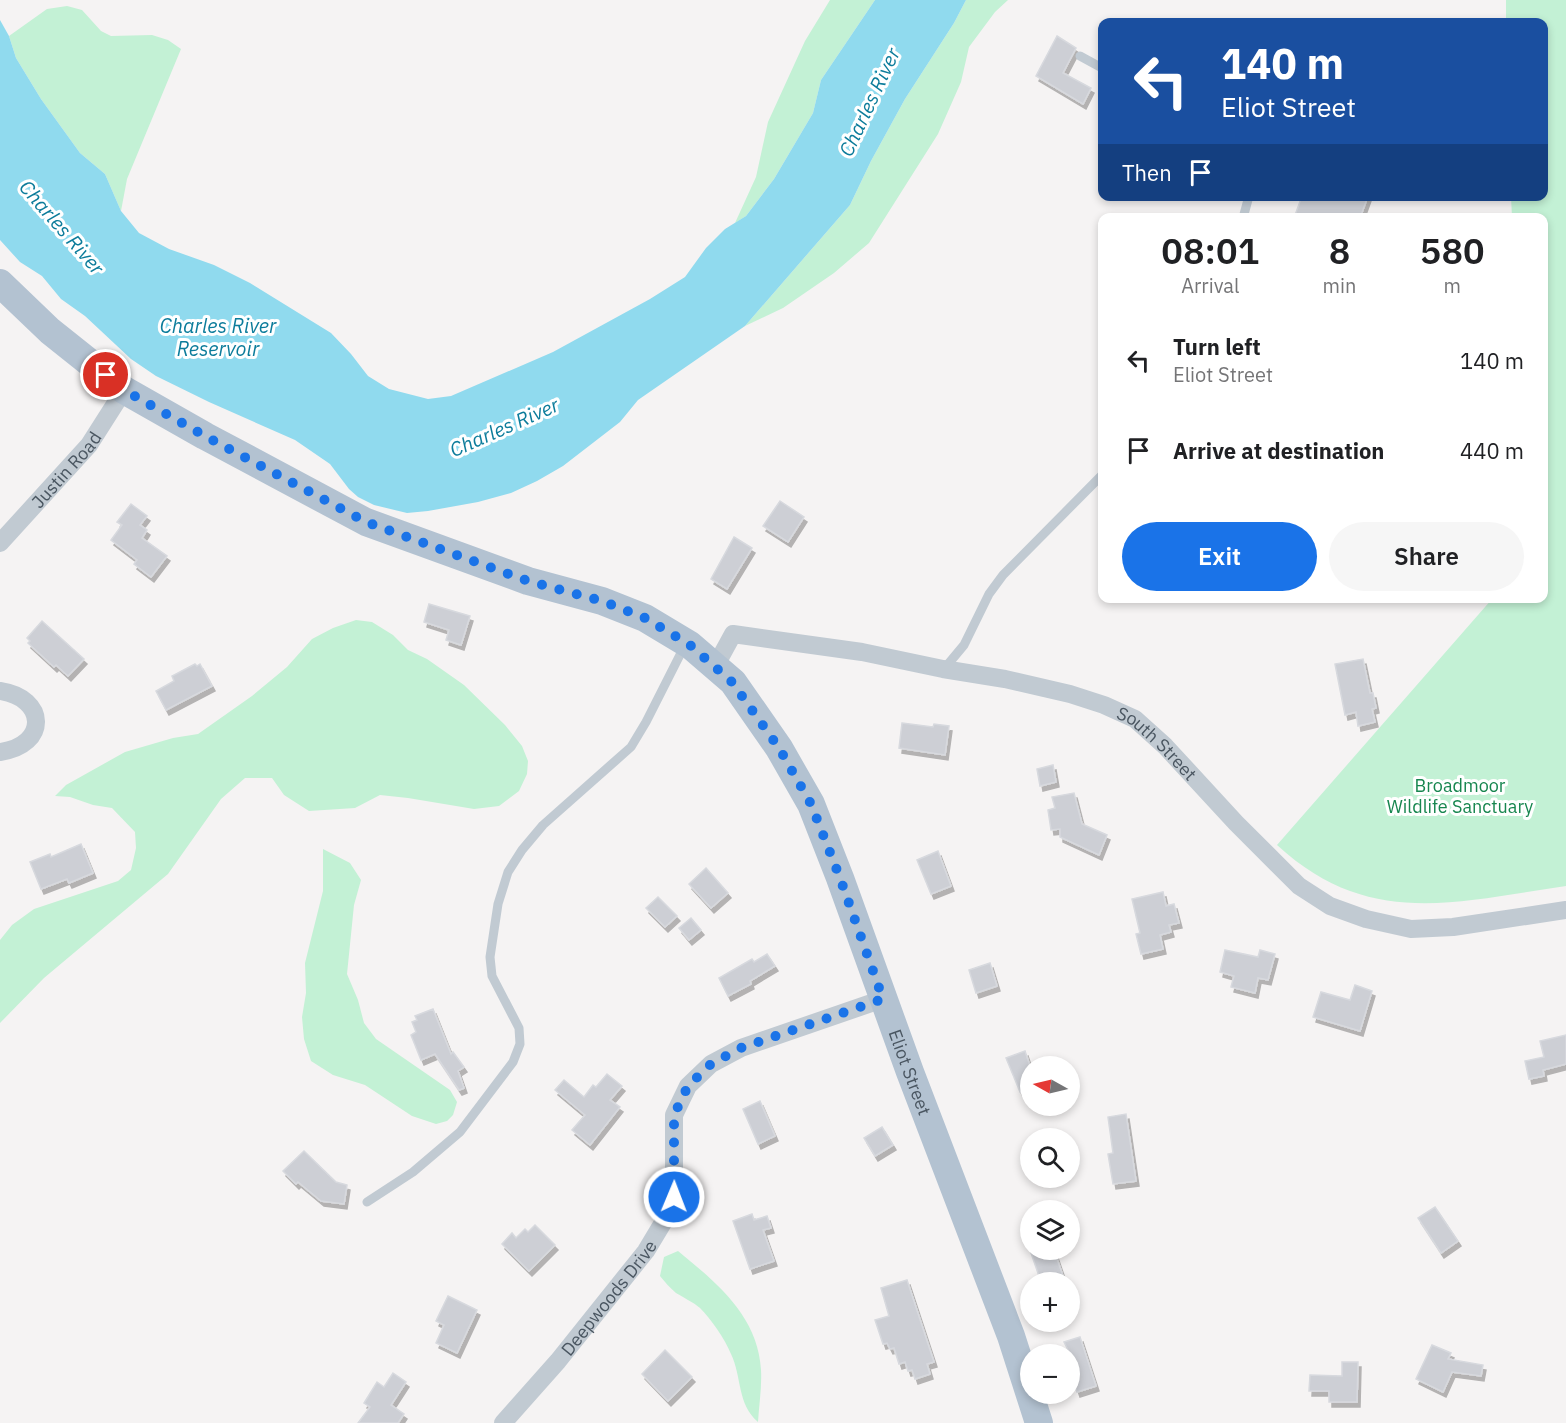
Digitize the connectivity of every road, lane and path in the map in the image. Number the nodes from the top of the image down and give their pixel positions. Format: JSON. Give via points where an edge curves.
{"nodes":[{"id":1,"x":1080,"y":56,"type":"dead end"},
{"id":2,"x":1098,"y":66,"type":"edge"},
{"id":3,"x":0,"y":283,"type":"edge"},
{"id":4,"x":124,"y":390,"type":"junction"},
{"id":5,"x":1098,"y":479,"type":"edge"},
{"id":6,"x":0,"y":543,"type":"edge"},
{"id":7,"x":686,"y":643,"type":"junction"},
{"id":8,"x":715,"y":667,"type":"junction"},
{"id":9,"x":943,"y":669,"type":"junction"},
{"id":10,"x":0,"y":691,"type":"edge"},
{"id":11,"x":0,"y":752,"type":"edge"},
{"id":12,"x":1566,"y":910,"type":"edge"},
{"id":13,"x":883,"y":999,"type":"junction"},
{"id":14,"x":368,"y":1202,"type":"dead end"},
{"id":15,"x":503,"y":1423,"type":"edge"},
{"id":16,"x":1039,"y":1423,"type":"edge"}],
"edges":[{"from":1,"to":2,"type":"lane"},
{"from":3,"to":4,"type":"main road","name":"Eliot Street"},
{"from":4,"to":6,"type":"street","name":"Justin Road","via":[[88,446]]},
{"from":4,"to":7,"type":"main road","name":"Eliot Street","via":[[366,522],[528,581],[602,601],[645,618]]},
{"from":5,"to":9,"type":"lane","via":[[1003,575],[964,645]]},
{"from":7,"to":8,"type":"main road","name":"Eliot Street"},
{"from":7,"to":14,"type":"lane","via":[[631,747],[543,825],[508,872],[498,904],[490,957],[492,976],[519,1028],[520,1044],[513,1062],[460,1132],[413,1172]]},
{"from":8,"to":9,"type":"street","name":"South Street","via":[[733,634],[862,652]]},
{"from":8,"to":13,"type":"main road","name":"Eliot Street","via":[[732,682],[779,748],[811,804]]},
{"from":9,"to":12,"type":"street","name":"South Street","via":[[1070,694],[1135,719],[1299,885],[1330,906],[1366,919],[1411,928],[1453,927]]},
{"from":10,"to":11,"type":"street","via":[[23,699],[34,709],[37,724],[29,741],[15,750]]},
{"from":13,"to":15,"type":"street","name":"Deepwoods Drive","via":[[741,1048],[711,1064],[688,1086],[674,1115],[674,1197],[670,1212],[646,1251]]},
{"from":13,"to":16,"type":"main road","name":"Eliot Street","via":[[1011,1336]]}]}
